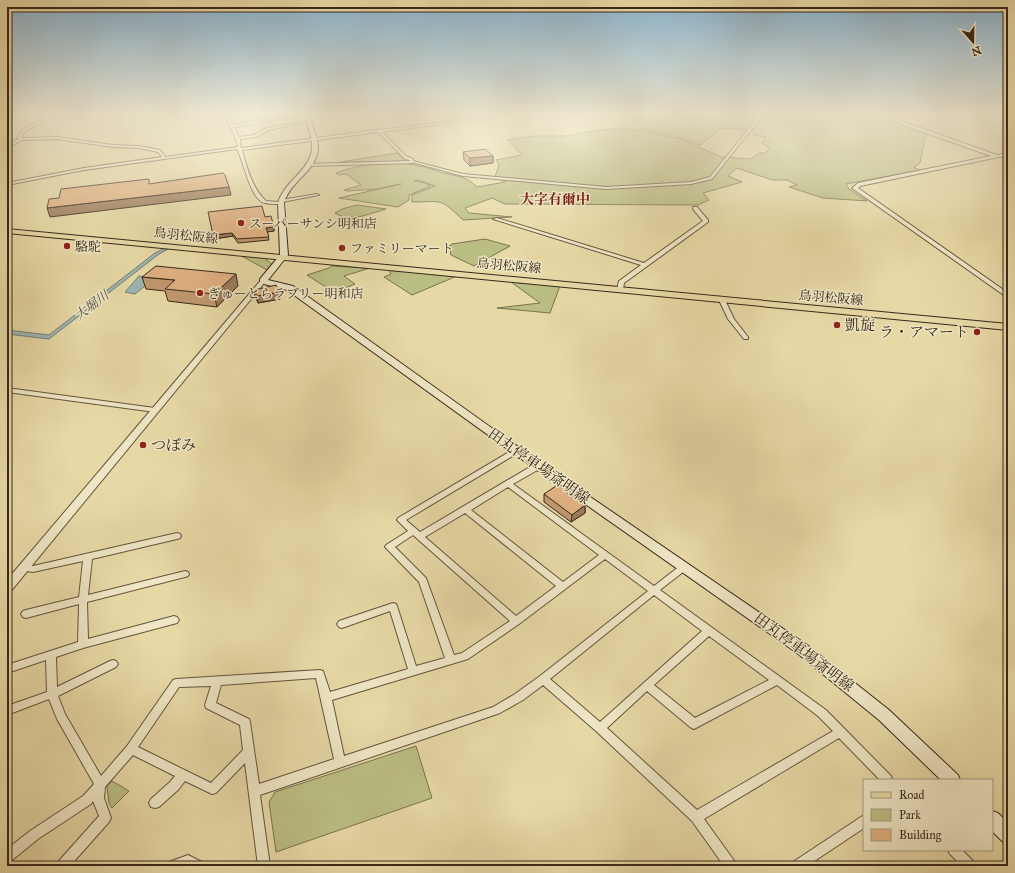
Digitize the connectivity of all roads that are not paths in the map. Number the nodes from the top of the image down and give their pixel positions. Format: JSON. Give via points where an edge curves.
{"nodes":[{"id":1,"x":161,"y":155,"type":"edge"},
{"id":2,"x":188,"y":155,"type":"edge"},
{"id":3,"x":242,"y":155,"type":"edge"},
{"id":4,"x":313,"y":155,"type":"edge"},
{"id":5,"x":403,"y":155,"type":"edge"},
{"id":6,"x":730,"y":155,"type":"edge"},
{"id":7,"x":992,"y":155,"type":"edge"},
{"id":8,"x":1004,"y":155,"type":"edge"},
{"id":9,"x":996,"y":156,"type":"junction"},
{"id":10,"x":164,"y":158,"type":"junction"},
{"id":11,"x":439,"y":164,"type":"dead end"},
{"id":12,"x":307,"y":165,"type":"junction"},
{"id":13,"x":7,"y":184,"type":"edge"},
{"id":14,"x":317,"y":195,"type":"dead end"},
{"id":15,"x":281,"y":202,"type":"junction"},
{"id":16,"x":695,"y":208,"type":"dead end"},
{"id":17,"x":494,"y":219,"type":"dead end"},
{"id":18,"x":7,"y":231,"type":"edge"},
{"id":19,"x":284,"y":258,"type":"junction"},
{"id":20,"x":645,"y":265,"type":"junction"},
{"id":21,"x":263,"y":281,"type":"junction"},
{"id":22,"x":620,"y":289,"type":"junction"},
{"id":23,"x":1008,"y":296,"type":"edge"},
{"id":24,"x":722,"y":300,"type":"junction"},
{"id":25,"x":1008,"y":327,"type":"edge"},
{"id":26,"x":746,"y":338,"type":"dead end"},
{"id":27,"x":7,"y":390,"type":"edge"},
{"id":28,"x":155,"y":410,"type":"junction"},
{"id":29,"x":517,"y":451,"type":"junction"},
{"id":30,"x":538,"y":466,"type":"junction"},
{"id":31,"x":508,"y":484,"type":"junction"},
{"id":32,"x":466,"y":510,"type":"junction"},
{"id":33,"x":417,"y":534,"type":"junction"},
{"id":34,"x":178,"y":536,"type":"dead end"},
{"id":35,"x":88,"y":556,"type":"junction"},
{"id":36,"x":606,"y":556,"type":"junction"},
{"id":37,"x":684,"y":567,"type":"junction"},
{"id":38,"x":23,"y":568,"type":"junction"},
{"id":39,"x":185,"y":574,"type":"dead end"},
{"id":40,"x":563,"y":587,"type":"junction"},
{"id":41,"x":7,"y":588,"type":"edge"},
{"id":42,"x":653,"y":590,"type":"junction"},
{"id":43,"x":83,"y":600,"type":"junction"},
{"id":44,"x":26,"y":614,"type":"dead end"},
{"id":45,"x":174,"y":620,"type":"dead end"},
{"id":46,"x":516,"y":621,"type":"junction"},
{"id":47,"x":342,"y":624,"type":"dead end"},
{"id":48,"x":709,"y":630,"type":"junction"},
{"id":49,"x":83,"y":644,"type":"junction"},
{"id":50,"x":51,"y":654,"type":"junction"},
{"id":51,"x":451,"y":660,"type":"junction"},
{"id":52,"x":113,"y":664,"type":"dead end"},
{"id":53,"x":7,"y":669,"type":"edge"},
{"id":54,"x":413,"y":671,"type":"junction"},
{"id":55,"x":543,"y":679,"type":"junction"},
{"id":56,"x":778,"y":680,"type":"junction"},
{"id":57,"x":217,"y":681,"type":"junction"},
{"id":58,"x":648,"y":686,"type":"junction"},
{"id":59,"x":52,"y":694,"type":"junction"},
{"id":60,"x":326,"y":697,"type":"junction"},
{"id":61,"x":7,"y":711,"type":"edge"},
{"id":62,"x":600,"y":728,"type":"junction"},
{"id":63,"x":840,"y":732,"type":"junction"},
{"id":64,"x":131,"y":749,"type":"junction"},
{"id":65,"x":249,"y":752,"type":"junction"},
{"id":66,"x":340,"y":763,"type":"junction"},
{"id":67,"x":182,"y":775,"type":"junction"},
{"id":68,"x":886,"y":779,"type":"edge"},
{"id":69,"x":951,"y":779,"type":"edge"},
{"id":70,"x":100,"y":785,"type":"junction"},
{"id":71,"x":254,"y":791,"type":"junction"},
{"id":72,"x":155,"y":803,"type":"dead end"},
{"id":73,"x":696,"y":817,"type":"junction"},
{"id":74,"x":993,"y":820,"type":"edge"},
{"id":75,"x":863,"y":822,"type":"edge"},
{"id":76,"x":1008,"y":834,"type":"edge"},
{"id":77,"x":955,"y":851,"type":"edge"},
{"id":78,"x":7,"y":857,"type":"edge"},
{"id":79,"x":62,"y":866,"type":"edge"},
{"id":80,"x":173,"y":866,"type":"edge"},
{"id":81,"x":198,"y":866,"type":"edge"},
{"id":82,"x":264,"y":866,"type":"edge"},
{"id":83,"x":731,"y":866,"type":"edge"},
{"id":84,"x":797,"y":866,"type":"edge"},
{"id":85,"x":970,"y":866,"type":"edge"}],
"edges":[{"from":1,"to":10,"type":"street"},
{"from":2,"to":10,"type":"street"},
{"from":3,"to":15,"type":"street","via":[[258,196],[266,203]]},
{"from":4,"to":12,"type":"main road"},
{"from":5,"to":11,"type":"street"},
{"from":6,"to":12,"type":"street","via":[[711,178],[691,183],[597,187],[463,175],[415,162]]},
{"from":7,"to":9,"type":"street"},
{"from":8,"to":9,"type":"street"},
{"from":9,"to":23,"type":"street","via":[[858,185],[855,188]]},
{"from":10,"to":13,"type":"street","via":[[84,169]]},
{"from":12,"to":15,"type":"main road","via":[[286,188]]},
{"from":14,"to":15,"type":"street"},
{"from":15,"to":19,"type":"main road"},
{"from":16,"to":20,"type":"street","via":[[706,221]]},
{"from":17,"to":20,"type":"street"},
{"from":18,"to":19,"type":"main road","name":"鳥羽松阪線"},
{"from":19,"to":21,"type":"main road"},
{"from":19,"to":22,"type":"main road","name":"鳥羽松阪線"},
{"from":20,"to":22,"type":"street","via":[[621,282]]},
{"from":21,"to":28,"type":"street"},
{"from":21,"to":29,"type":"main road","name":"田丸停車場斎明線","via":[[290,288]]},
{"from":22,"to":24,"type":"main road","name":"鳥羽松阪線"},
{"from":24,"to":25,"type":"main road","name":"鳥羽松阪線"},
{"from":24,"to":26,"type":"street","via":[[731,319]]},
{"from":27,"to":28,"type":"street"},
{"from":28,"to":38,"type":"street"},
{"from":29,"to":30,"type":"main road","name":"田丸停車場斎明線"},
{"from":29,"to":33,"type":"street","via":[[401,520]]},
{"from":30,"to":31,"type":"street"},
{"from":30,"to":37,"type":"main road","name":"田丸停車場斎明線"},
{"from":31,"to":32,"type":"street"},
{"from":31,"to":36,"type":"street"},
{"from":32,"to":33,"type":"street"},
{"from":32,"to":40,"type":"street"},
{"from":33,"to":46,"type":"street"},
{"from":33,"to":51,"type":"street","via":[[389,547],[422,580]]},
{"from":34,"to":35,"type":"street"},
{"from":35,"to":38,"type":"street","via":[[33,569]]},
{"from":35,"to":43,"type":"street"},
{"from":36,"to":40,"type":"street"},
{"from":36,"to":42,"type":"street"},
{"from":37,"to":42,"type":"street"},
{"from":37,"to":69,"type":"main road","name":"田丸停車場斎明線","via":[[827,668],[884,715]]},
{"from":38,"to":41,"type":"street"},
{"from":39,"to":43,"type":"street"},
{"from":40,"to":46,"type":"street"},
{"from":42,"to":48,"type":"street"},
{"from":42,"to":55,"type":"street"},
{"from":43,"to":44,"type":"street"},
{"from":43,"to":49,"type":"street"},
{"from":45,"to":49,"type":"street"},
{"from":46,"to":51,"type":"street","via":[[473,651]]},
{"from":47,"to":54,"type":"street","via":[[393,606]]},
{"from":48,"to":56,"type":"street"},
{"from":48,"to":58,"type":"street"},
{"from":49,"to":50,"type":"street"},
{"from":50,"to":53,"type":"street"},
{"from":50,"to":59,"type":"street"},
{"from":51,"to":54,"type":"street"},
{"from":52,"to":59,"type":"street"},
{"from":54,"to":60,"type":"street"},
{"from":55,"to":62,"type":"street"},
{"from":55,"to":66,"type":"street","via":[[519,697],[491,712]]},
{"from":56,"to":58,"type":"street","via":[[694,724]]},
{"from":56,"to":63,"type":"street","via":[[822,713]]},
{"from":57,"to":60,"type":"street","via":[[320,674]]},
{"from":57,"to":64,"type":"street","via":[[176,683]]},
{"from":57,"to":65,"type":"street","via":[[210,705],[245,722]]},
{"from":58,"to":62,"type":"street"},
{"from":59,"to":61,"type":"street"},
{"from":59,"to":70,"type":"street","via":[[61,716]]},
{"from":60,"to":66,"type":"street"},
{"from":62,"to":73,"type":"street"},
{"from":63,"to":68,"type":"street"},
{"from":63,"to":73,"type":"street"},
{"from":64,"to":67,"type":"street"},
{"from":64,"to":70,"type":"street"},
{"from":65,"to":67,"type":"street","via":[[212,789]]},
{"from":65,"to":71,"type":"street"},
{"from":66,"to":71,"type":"street"},
{"from":67,"to":72,"type":"street"},
{"from":70,"to":78,"type":"street","via":[[87,800],[34,835]]},
{"from":70,"to":79,"type":"street","via":[[98,798],[105,818]]},
{"from":71,"to":82,"type":"street"},
{"from":73,"to":83,"type":"street"},
{"from":74,"to":76,"type":"main road"},
{"from":75,"to":84,"type":"street"},
{"from":77,"to":85,"type":"street"},
{"from":80,"to":81,"type":"street","via":[[188,861]]}]}
